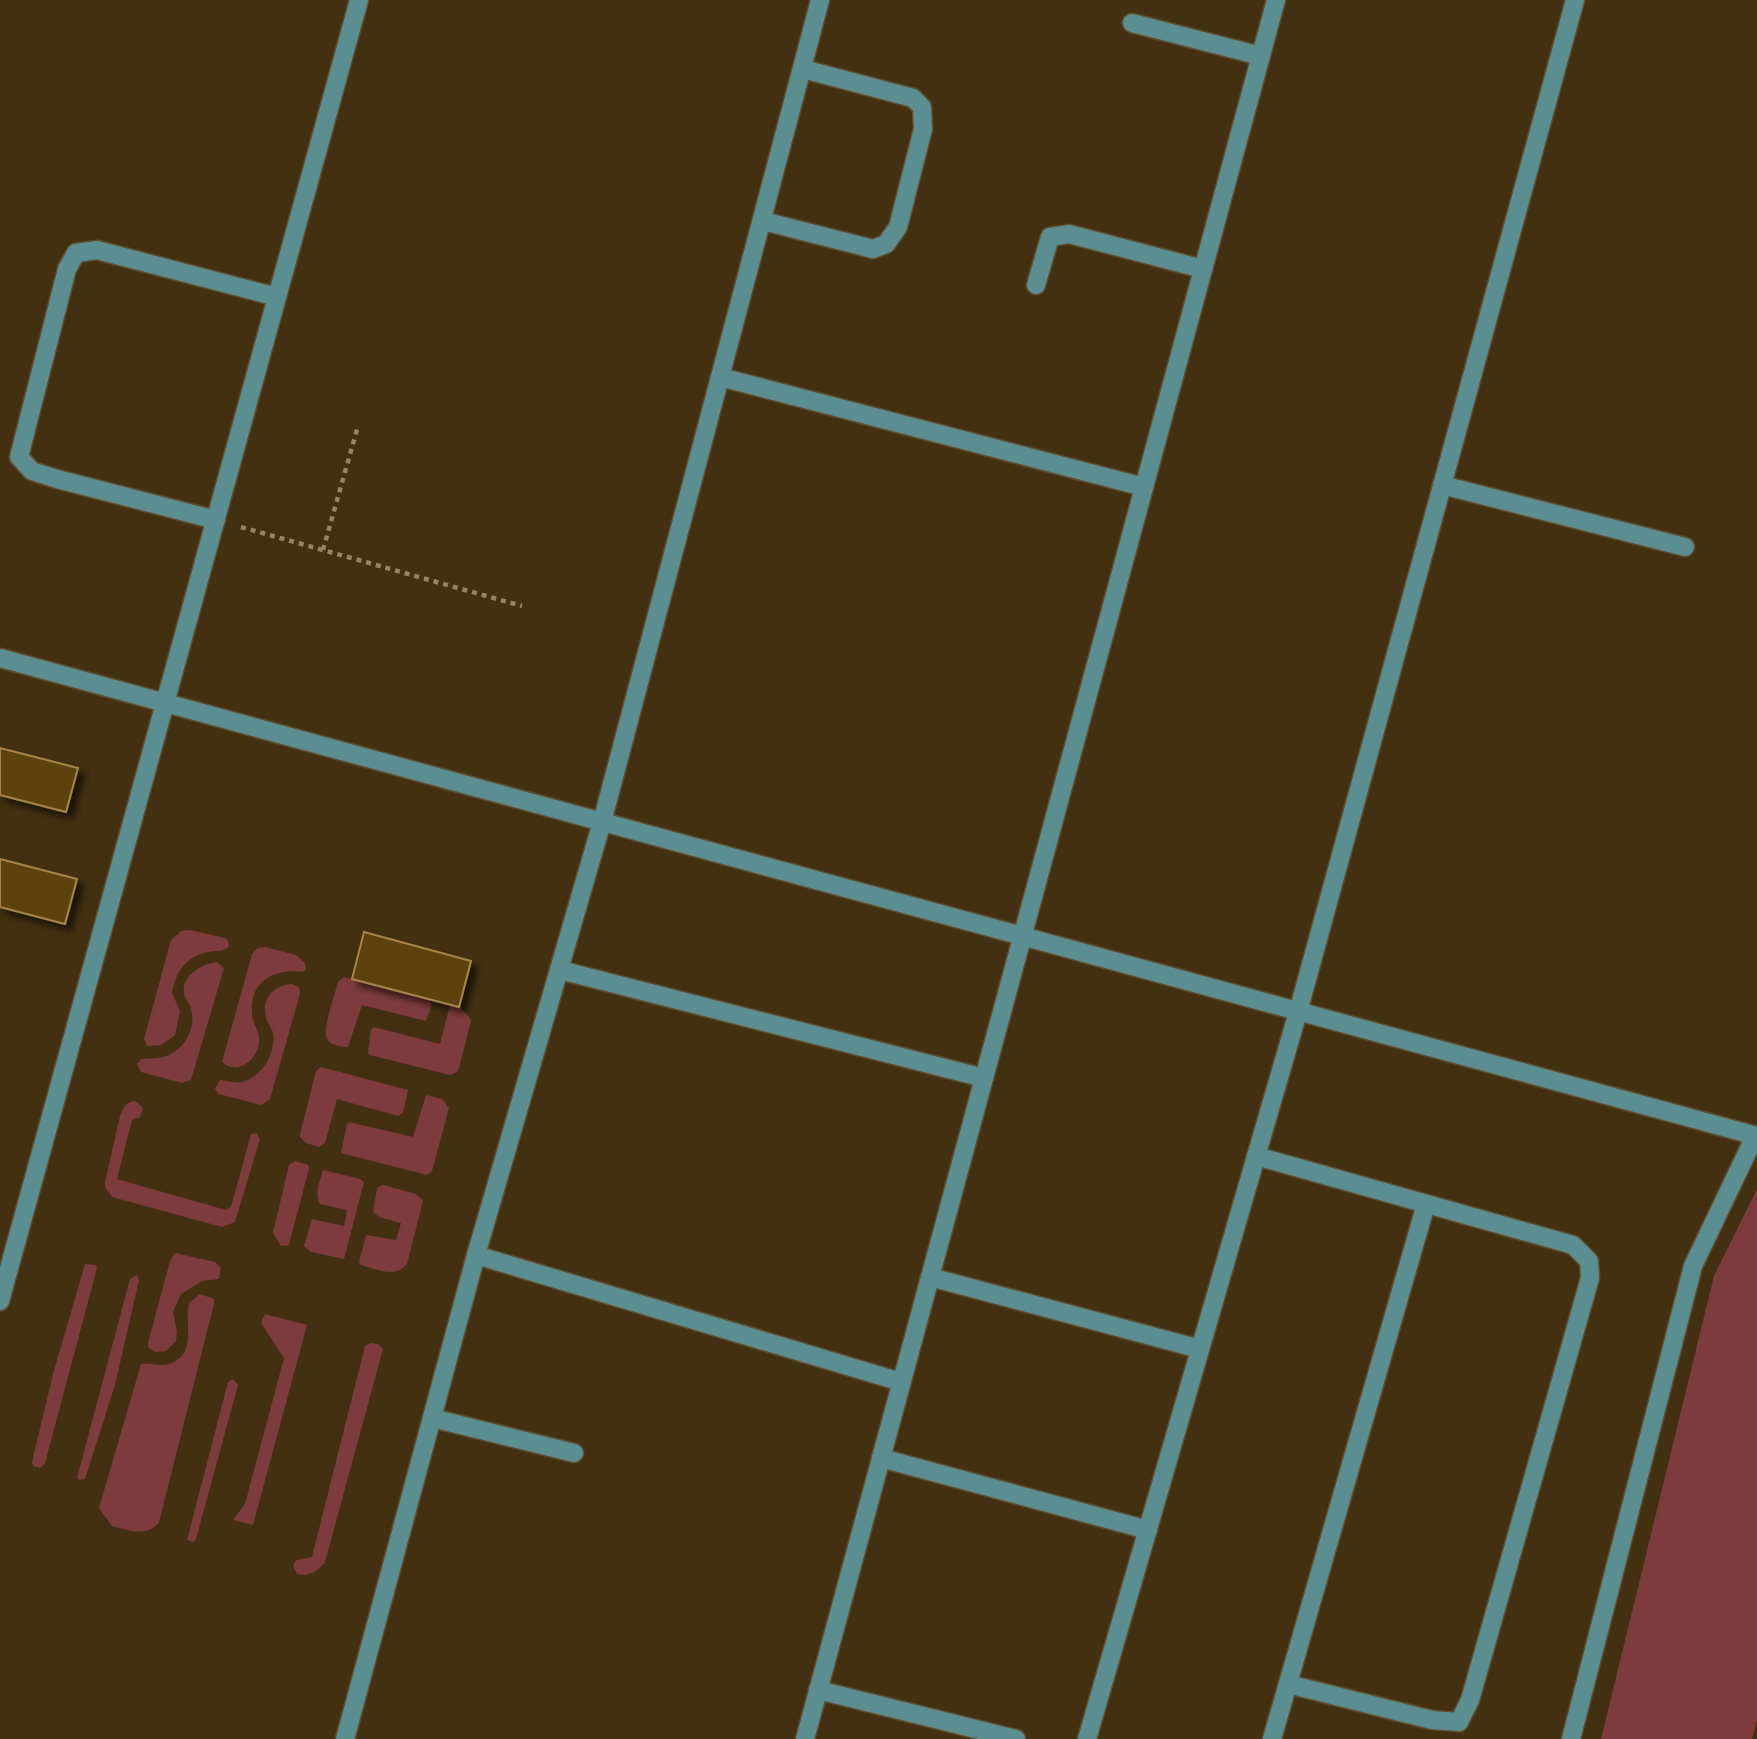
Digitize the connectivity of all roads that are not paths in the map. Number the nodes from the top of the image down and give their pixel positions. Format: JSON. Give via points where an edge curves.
{"nodes":[{"id":1,"x":359,"y":0,"type":"edge"},
{"id":2,"x":820,"y":0,"type":"edge"},
{"id":3,"x":1276,"y":0,"type":"edge"},
{"id":4,"x":1575,"y":0,"type":"edge"},
{"id":5,"x":1132,"y":23,"type":"dead end"},
{"id":6,"x":1261,"y":56,"type":"junction"},
{"id":7,"x":803,"y":69,"type":"junction"},
{"id":8,"x":763,"y":221,"type":"junction"},
{"id":9,"x":1203,"y":269,"type":"junction"},
{"id":10,"x":1036,"y":285,"type":"dead end"},
{"id":11,"x":277,"y":297,"type":"junction"},
{"id":12,"x":720,"y":377,"type":"junction"},
{"id":13,"x":1442,"y":485,"type":"junction"},
{"id":14,"x":1144,"y":487,"type":"junction"},
{"id":15,"x":216,"y":520,"type":"junction"},
{"id":16,"x":1685,"y":547,"type":"dead end"},
{"id":17,"x":0,"y":658,"type":"edge"},
{"id":18,"x":166,"y":704,"type":"junction"},
{"id":19,"x":603,"y":822,"type":"junction"},
{"id":20,"x":1022,"y":936,"type":"junction"},
{"id":21,"x":560,"y":970,"type":"junction"},
{"id":22,"x":1298,"y":1012,"type":"junction"},
{"id":23,"x":984,"y":1078,"type":"junction"},
{"id":24,"x":1756,"y":1136,"type":"edge"},
{"id":25,"x":1256,"y":1156,"type":"junction"},
{"id":26,"x":1426,"y":1204,"type":"junction"},
{"id":27,"x":477,"y":1255,"type":"junction"},
{"id":28,"x":930,"y":1277,"type":"junction"},
{"id":29,"x":0,"y":1301,"type":"edge"},
{"id":30,"x":1200,"y":1349,"type":"junction"},
{"id":31,"x":901,"y":1382,"type":"junction"},
{"id":32,"x":432,"y":1419,"type":"junction"},
{"id":33,"x":574,"y":1453,"type":"dead end"},
{"id":34,"x":881,"y":1458,"type":"junction"},
{"id":35,"x":1148,"y":1530,"type":"junction"},
{"id":36,"x":1288,"y":1684,"type":"junction"},
{"id":37,"x":818,"y":1690,"type":"junction"},
{"id":38,"x":345,"y":1739,"type":"edge"},
{"id":39,"x":805,"y":1739,"type":"edge"},
{"id":40,"x":1016,"y":1739,"type":"edge"},
{"id":41,"x":1087,"y":1739,"type":"edge"},
{"id":42,"x":1272,"y":1739,"type":"edge"},
{"id":43,"x":1571,"y":1739,"type":"edge"}],
"edges":[{"from":1,"to":11,"type":"street"},
{"from":2,"to":7,"type":"street"},
{"from":3,"to":6,"type":"street"},
{"from":4,"to":13,"type":"street"},
{"from":5,"to":6,"type":"street"},
{"from":6,"to":9,"type":"street"},
{"from":7,"to":8,"type":"street"},
{"from":7,"to":8,"type":"street","via":[[913,98],[922,107],[923,129],[898,228],[886,244],[873,249]]},
{"from":8,"to":12,"type":"street"},
{"from":9,"to":10,"type":"street","via":[[1069,234],[1050,237]]},
{"from":9,"to":14,"type":"street"},
{"from":11,"to":15,"type":"street"},
{"from":11,"to":15,"type":"street","via":[[97,250],[76,253],[67,269],[19,457],[32,471],[57,479]]},
{"from":12,"to":14,"type":"street"},
{"from":12,"to":19,"type":"street"},
{"from":13,"to":16,"type":"street"},
{"from":13,"to":22,"type":"street"},
{"from":14,"to":20,"type":"street"},
{"from":15,"to":18,"type":"street"},
{"from":17,"to":18,"type":"street"},
{"from":18,"to":19,"type":"street"},
{"from":18,"to":29,"type":"street"},
{"from":19,"to":20,"type":"street"},
{"from":19,"to":21,"type":"street"},
{"from":20,"to":22,"type":"street"},
{"from":20,"to":23,"type":"street"},
{"from":21,"to":23,"type":"street"},
{"from":21,"to":27,"type":"street"},
{"from":22,"to":24,"type":"street"},
{"from":22,"to":25,"type":"street"},
{"from":23,"to":28,"type":"street"},
{"from":24,"to":43,"type":"street","via":[[1693,1266]]},
{"from":25,"to":26,"type":"street"},
{"from":25,"to":30,"type":"street"},
{"from":26,"to":36,"type":"street"},
{"from":26,"to":36,"type":"street","via":[[1573,1245],[1589,1261],[1590,1278],[1474,1686],[1459,1723]]},
{"from":27,"to":31,"type":"street"},
{"from":27,"to":32,"type":"street"},
{"from":28,"to":30,"type":"street"},
{"from":28,"to":31,"type":"street"},
{"from":30,"to":35,"type":"street"},
{"from":31,"to":34,"type":"street"},
{"from":32,"to":33,"type":"street"},
{"from":32,"to":38,"type":"street"},
{"from":34,"to":35,"type":"street"},
{"from":34,"to":37,"type":"street"},
{"from":35,"to":41,"type":"street"},
{"from":36,"to":42,"type":"street"},
{"from":37,"to":39,"type":"street"},
{"from":37,"to":40,"type":"street"}]}
